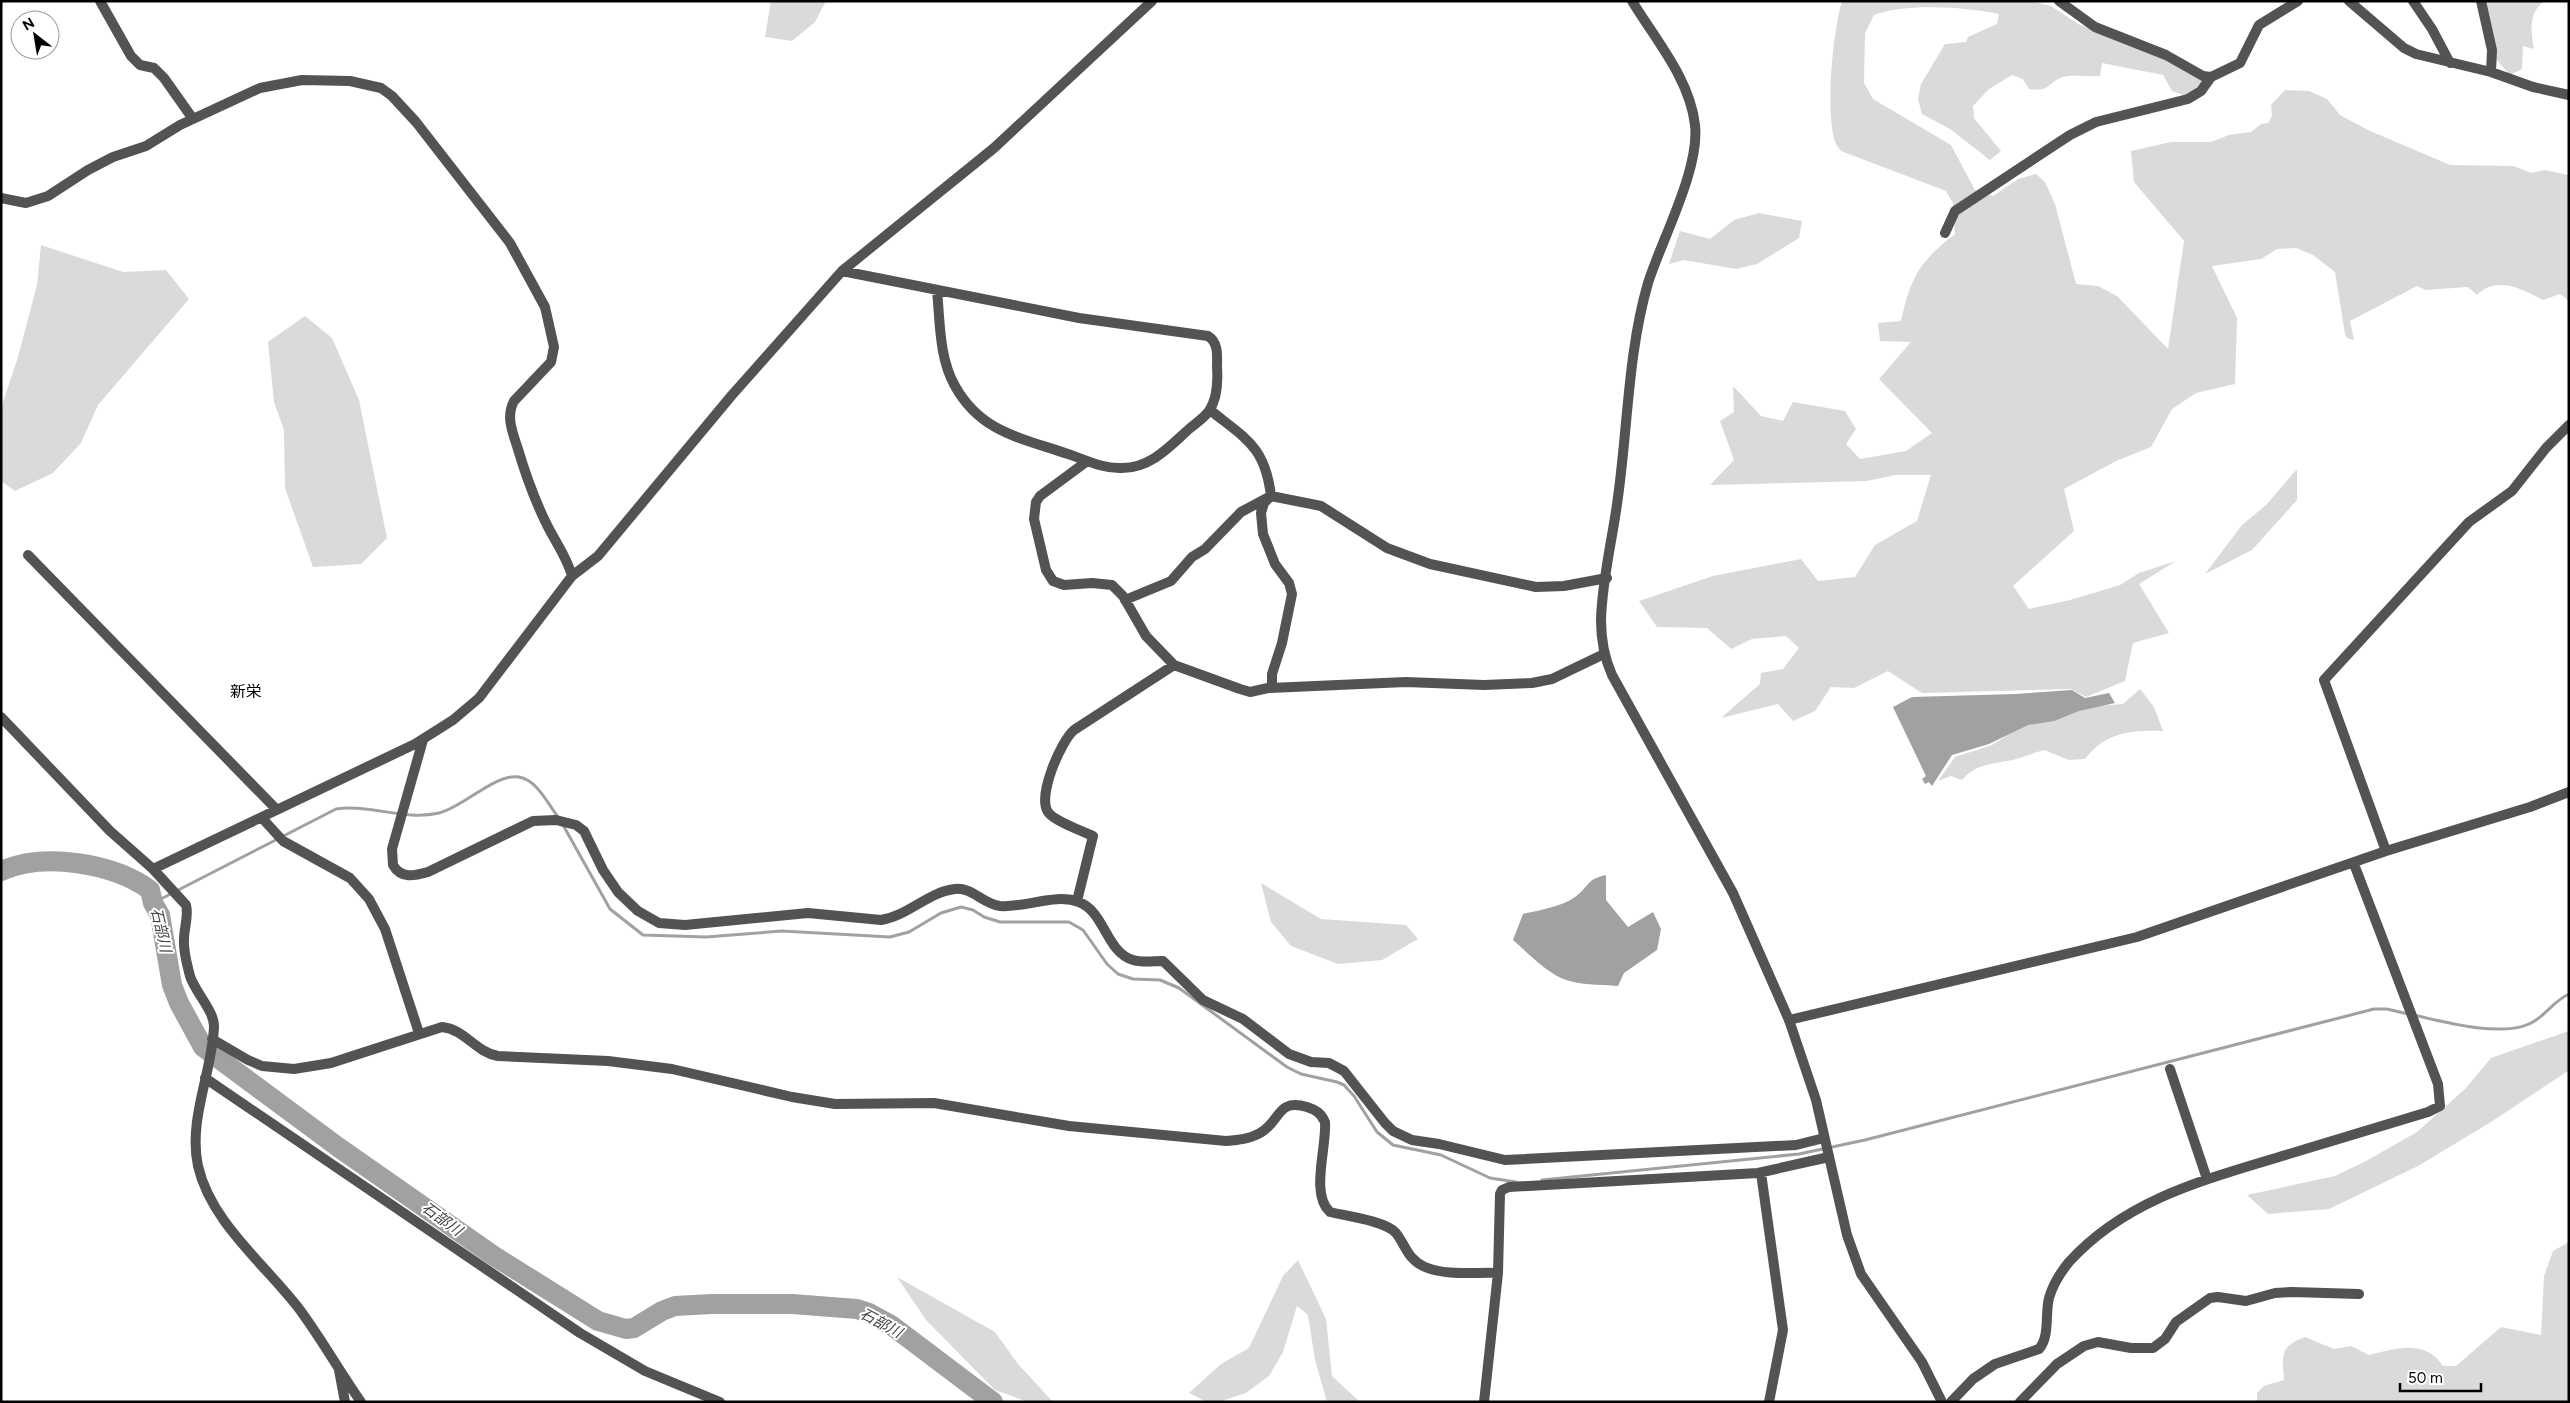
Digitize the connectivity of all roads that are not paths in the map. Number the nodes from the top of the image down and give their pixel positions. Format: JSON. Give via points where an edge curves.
{"nodes":[{"id":1,"x":100,"y":1,"type":"edge"},
{"id":2,"x":1152,"y":1,"type":"edge"},
{"id":3,"x":1632,"y":1,"type":"edge"},
{"id":4,"x":2059,"y":1,"type":"edge"},
{"id":5,"x":2298,"y":1,"type":"edge"},
{"id":6,"x":2349,"y":1,"type":"edge"},
{"id":7,"x":2413,"y":1,"type":"edge"},
{"id":8,"x":2481,"y":1,"type":"edge"},
{"id":9,"x":2450,"y":63,"type":"junction"},
{"id":10,"x":2491,"y":72,"type":"junction"},
{"id":11,"x":2211,"y":77,"type":"junction"},
{"id":12,"x":2569,"y":95,"type":"edge"},
{"id":13,"x":193,"y":119,"type":"junction"},
{"id":14,"x":1,"y":198,"type":"edge"},
{"id":15,"x":1945,"y":233,"type":"dead end"},
{"id":16,"x":842,"y":272,"type":"junction"},
{"id":17,"x":937,"y":290,"type":"junction"},
{"id":18,"x":1210,"y":410,"type":"junction"},
{"id":19,"x":2569,"y":426,"type":"edge"},
{"id":20,"x":1086,"y":462,"type":"junction"},
{"id":21,"x":1271,"y":496,"type":"junction"},
{"id":22,"x":28,"y":554,"type":"dead end"},
{"id":23,"x":572,"y":576,"type":"junction"},
{"id":24,"x":1607,"y":578,"type":"junction"},
{"id":25,"x":1125,"y":600,"type":"junction"},
{"id":26,"x":1604,"y":654,"type":"junction"},
{"id":27,"x":1174,"y":665,"type":"junction"},
{"id":28,"x":1272,"y":688,"type":"junction"},
{"id":29,"x":1,"y":717,"type":"edge"},
{"id":30,"x":423,"y":740,"type":"junction"},
{"id":31,"x":2569,"y":792,"type":"edge"},
{"id":32,"x":277,"y":810,"type":"junction"},
{"id":33,"x":262,"y":818,"type":"junction"},
{"id":34,"x":2386,"y":851,"type":"junction"},
{"id":35,"x":2354,"y":864,"type":"junction"},
{"id":36,"x":153,"y":869,"type":"junction"},
{"id":37,"x":1077,"y":901,"type":"junction"},
{"id":38,"x":1789,"y":1020,"type":"junction"},
{"id":39,"x":420,"y":1033,"type":"junction"},
{"id":40,"x":212,"y":1039,"type":"junction"},
{"id":41,"x":2170,"y":1069,"type":"dead end"},
{"id":42,"x":205,"y":1078,"type":"junction"},
{"id":43,"x":1824,"y":1138,"type":"junction"},
{"id":44,"x":1829,"y":1157,"type":"junction"},
{"id":45,"x":1761,"y":1173,"type":"junction"},
{"id":46,"x":2207,"y":1179,"type":"junction"},
{"id":47,"x":1498,"y":1273,"type":"junction"},
{"id":48,"x":2359,"y":1294,"type":"dead end"},
{"id":49,"x":338,"y":1364,"type":"junction"},
{"id":50,"x":345,"y":1402,"type":"edge"},
{"id":51,"x":361,"y":1402,"type":"edge"},
{"id":52,"x":720,"y":1402,"type":"edge"},
{"id":53,"x":1484,"y":1402,"type":"edge"},
{"id":54,"x":1769,"y":1402,"type":"edge"},
{"id":55,"x":1942,"y":1402,"type":"edge"},
{"id":56,"x":1951,"y":1402,"type":"edge"},
{"id":57,"x":2020,"y":1402,"type":"edge"}],
"edges":[{"from":1,"to":13,"type":"street","via":[[131,56],[140,65],[154,68],[164,78]]},
{"from":2,"to":16,"type":"street","via":[[994,148]]},
{"from":3,"to":24,"type":"street","via":[[1686,91],[1693,110],[1695,140],[1686,182],[1649,282],[1637,328]]},
{"from":4,"to":11,"type":"street","via":[[2094,27],[2166,55],[2203,76]]},
{"from":5,"to":11,"type":"street","via":[[2259,25],[2240,63]]},
{"from":6,"to":9,"type":"street","via":[[2408,50],[2422,57]]},
{"from":7,"to":9,"type":"street"},
{"from":8,"to":10,"type":"street","via":[[2492,50]]},
{"from":9,"to":10,"type":"street"},
{"from":10,"to":12,"type":"street","via":[[2533,87]]},
{"from":11,"to":15,"type":"street","via":[[2201,91],[2188,98],[2096,122],[2070,135],[1955,211]]},
{"from":13,"to":14,"type":"street","via":[[146,146],[88,170],[48,196],[26,203]]},
{"from":13,"to":23,"type":"street","via":[[260,88],[302,80],[350,81],[381,88],[416,122],[510,243],[545,308],[554,355],[547,369],[514,401],[510,408],[510,423],[530,488],[567,559]]},
{"from":16,"to":17,"type":"street"},
{"from":16,"to":23,"type":"street","via":[[732,395],[598,556]]},
{"from":17,"to":18,"type":"street","via":[[1079,318],[1208,336],[1214,341],[1217,351],[1217,384]]},
{"from":17,"to":20,"type":"street","via":[[946,365],[963,398],[987,423],[1010,436]]},
{"from":18,"to":20,"type":"street","via":[[1150,461],[1122,468]]},
{"from":18,"to":21,"type":"street","via":[[1254,445],[1267,469]]},
{"from":19,"to":34,"type":"street","via":[[2546,448],[2512,491],[2469,522],[2324,680]]},
{"from":20,"to":25,"type":"street","via":[[1036,502],[1034,519],[1046,570],[1058,584],[1105,583],[1118,589]]},
{"from":21,"to":24,"type":"street","via":[[1321,506],[1387,548],[1430,564],[1536,587],[1564,586]]},
{"from":21,"to":25,"type":"street","via":[[1241,512],[1171,581]]},
{"from":21,"to":28,"type":"street","via":[[1261,512],[1263,534],[1292,594],[1272,674]]},
{"from":22,"to":32,"type":"street"},
{"from":23,"to":30,"type":"street","via":[[479,698]]},
{"from":24,"to":26,"type":"street","via":[[1601,618]]},
{"from":25,"to":27,"type":"street","via":[[1146,636]]},
{"from":26,"to":28,"type":"street","via":[[1552,679],[1532,683],[1406,682]]},
{"from":26,"to":38,"type":"street","via":[[1612,675],[1733,894]]},
{"from":27,"to":28,"type":"street","via":[[1250,692]]},
{"from":27,"to":37,"type":"street","via":[[1074,730],[1060,750],[1045,791],[1045,806],[1052,816],[1092,836]]},
{"from":29,"to":36,"type":"street","via":[[110,832]]},
{"from":30,"to":32,"type":"street"},
{"from":30,"to":37,"type":"street","via":[[392,849],[393,865],[410,876],[428,872],[533,821],[556,820],[576,825],[584,831],[607,876],[624,900],[648,918],[670,925],[808,913],[881,920],[956,889],[1001,906]]},
{"from":31,"to":34,"type":"street","via":[[2530,808]]},
{"from":32,"to":33,"type":"street"},
{"from":33,"to":36,"type":"street"},
{"from":33,"to":39,"type":"street","via":[[283,841],[350,878],[369,899],[388,937]]},
{"from":34,"to":35,"type":"street"},
{"from":35,"to":38,"type":"street","via":[[2137,936]]},
{"from":35,"to":46,"type":"street","via":[[2438,1084],[2440,1106]]},
{"from":36,"to":40,"type":"street","via":[[186,905],[184,940],[187,965],[195,988],[212,1016]]},
{"from":37,"to":43,"type":"street","via":[[1091,910],[1128,958],[1163,961],[1203,1000],[1244,1019],[1289,1054],[1311,1062],[1329,1063],[1344,1070],[1385,1123],[1393,1131],[1412,1140],[1505,1160],[1796,1145]]},
{"from":38,"to":43,"type":"street","via":[[1812,1088]]},
{"from":39,"to":40,"type":"street","via":[[331,1063],[294,1069],[262,1066]]},
{"from":39,"to":47,"type":"street","via":[[433,1028],[451,1028],[490,1054],[608,1060],[672,1069],[835,1104],[934,1103],[1069,1126],[1226,1141],[1262,1132],[1284,1108],[1298,1105],[1315,1110],[1325,1122],[1320,1186],[1325,1207],[1330,1212],[1387,1226],[1396,1233],[1411,1258],[1427,1268]]},
{"from":40,"to":42,"type":"street"},
{"from":41,"to":46,"type":"street"},
{"from":42,"to":49,"type":"street","via":[[196,1144],[198,1166],[207,1191],[230,1227],[299,1308]]},
{"from":42,"to":52,"type":"street","via":[[580,1333],[645,1371]]},
{"from":43,"to":44,"type":"street"},
{"from":44,"to":45,"type":"street"},
{"from":44,"to":55,"type":"street","via":[[1847,1235],[1860,1274],[1922,1362]]},
{"from":45,"to":47,"type":"street","via":[[1505,1188],[1500,1194]]},
{"from":45,"to":54,"type":"street","via":[[1783,1330]]},
{"from":46,"to":56,"type":"street","via":[[2138,1208],[2095,1239],[2071,1260],[2054,1284],[2043,1345],[2033,1352],[1995,1364]]},
{"from":47,"to":53,"type":"street"},
{"from":48,"to":57,"type":"street","via":[[2292,1292],[2246,1301],[2210,1298],[2176,1322],[2165,1339],[2153,1348],[2098,1342],[2084,1346],[2057,1364]]},
{"from":49,"to":50,"type":"street"},
{"from":49,"to":51,"type":"street"}]}
